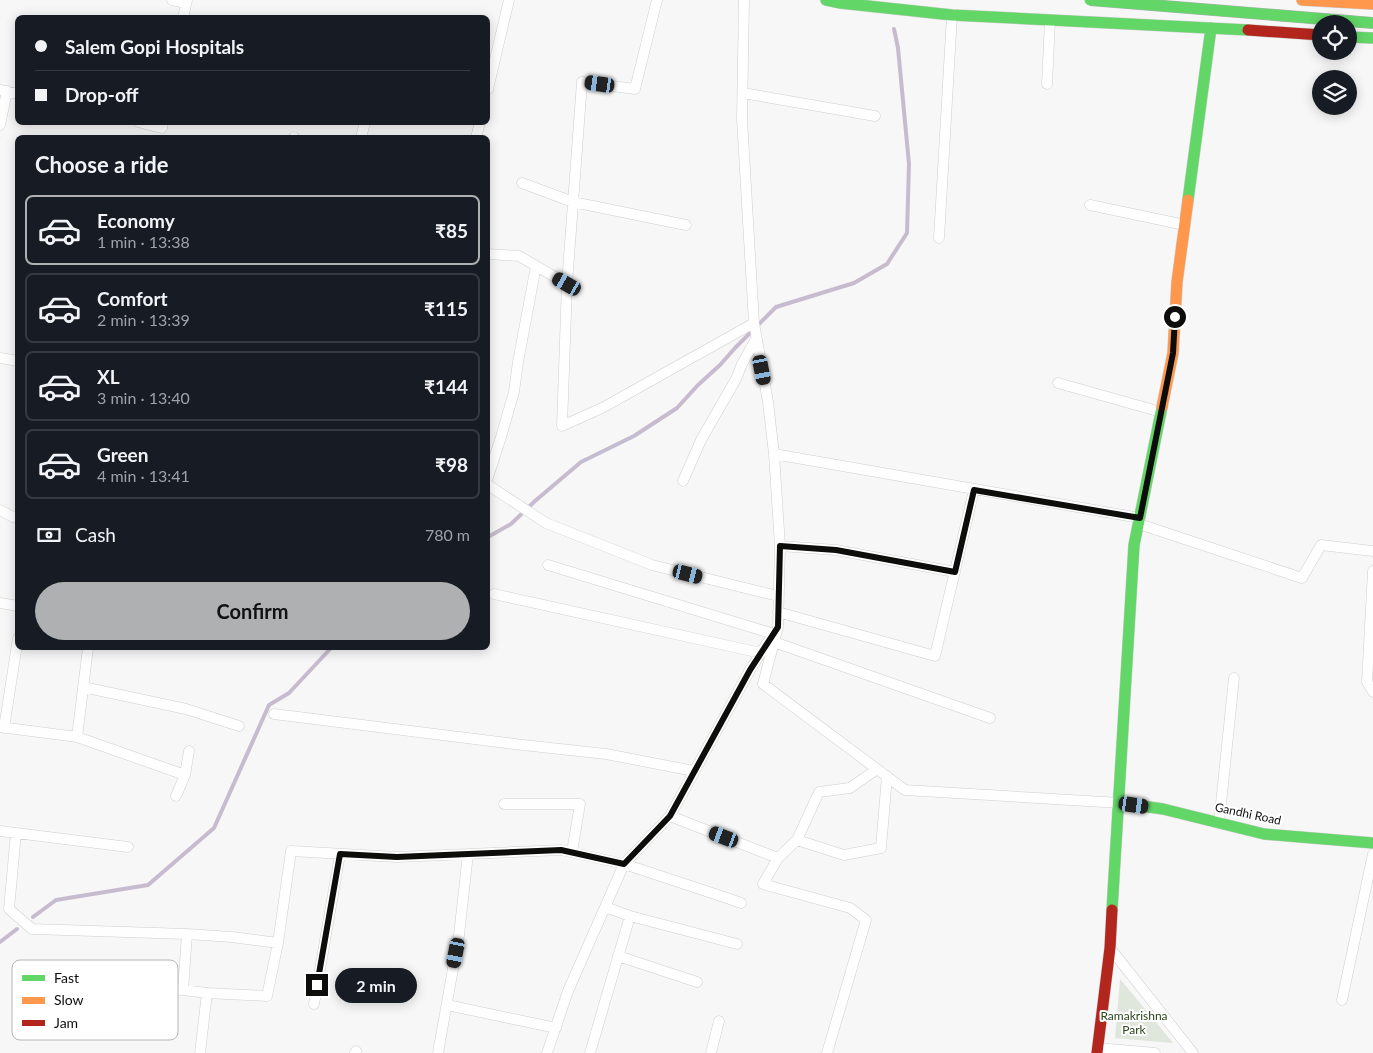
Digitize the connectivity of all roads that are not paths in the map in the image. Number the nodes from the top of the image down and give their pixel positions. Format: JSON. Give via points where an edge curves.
{"nodes":[{"id":1,"x":172,"y":0,"type":"edge"},
{"id":2,"x":509,"y":0,"type":"edge"},
{"id":3,"x":657,"y":0,"type":"edge"},
{"id":4,"x":744,"y":0,"type":"edge"},
{"id":5,"x":826,"y":0,"type":"edge"},
{"id":6,"x":1090,"y":0,"type":"edge"},
{"id":7,"x":1200,"y":0,"type":"edge"},
{"id":8,"x":1212,"y":0,"type":"edge"},
{"id":9,"x":1302,"y":0,"type":"edge"},
{"id":10,"x":187,"y":2,"type":"edge"},
{"id":11,"x":1373,"y":4,"type":"edge"},
{"id":12,"x":1373,"y":13,"type":"edge"},
{"id":13,"x":185,"y":15,"type":"edge"},
{"id":14,"x":952,"y":15,"type":"junction"},
{"id":15,"x":1050,"y":21,"type":"junction"},
{"id":16,"x":1373,"y":23,"type":"edge"},
{"id":17,"x":1211,"y":28,"type":"junction"},
{"id":18,"x":1312,"y":34,"type":"edge"},
{"id":19,"x":1357,"y":37,"type":"edge"},
{"id":20,"x":1373,"y":38,"type":"edge"},
{"id":21,"x":490,"y":80,"type":"edge"},
{"id":22,"x":1046,"y":84,"type":"dead end"},
{"id":23,"x":3,"y":91,"type":"edge"},
{"id":24,"x":743,"y":93,"type":"junction"},
{"id":25,"x":875,"y":116,"type":"dead end"},
{"id":26,"x":0,"y":125,"type":"edge"},
{"id":27,"x":150,"y":125,"type":"edge"},
{"id":28,"x":162,"y":125,"type":"edge"},
{"id":29,"x":522,"y":183,"type":"dead end"},
{"id":30,"x":573,"y":202,"type":"junction"},
{"id":31,"x":1090,"y":205,"type":"dead end"},
{"id":32,"x":686,"y":225,"type":"dead end"},
{"id":33,"x":1185,"y":225,"type":"junction"},
{"id":34,"x":939,"y":238,"type":"dead end"},
{"id":35,"x":490,"y":254,"type":"edge"},
{"id":36,"x":536,"y":266,"type":"junction"},
{"id":37,"x":567,"y":284,"type":"junction"},
{"id":38,"x":755,"y":330,"type":"junction"},
{"id":39,"x":0,"y":358,"type":"edge"},
{"id":40,"x":15,"y":360,"type":"edge"},
{"id":41,"x":1058,"y":383,"type":"dead end"},
{"id":42,"x":1161,"y":412,"type":"junction"},
{"id":43,"x":774,"y":454,"type":"junction"},
{"id":44,"x":490,"y":471,"type":"edge"},
{"id":45,"x":683,"y":481,"type":"dead end"},
{"id":46,"x":490,"y":486,"type":"edge"},
{"id":47,"x":974,"y":490,"type":"junction"},
{"id":48,"x":0,"y":510,"type":"edge"},
{"id":49,"x":15,"y":518,"type":"edge"},
{"id":50,"x":1139,"y":521,"type":"junction"},
{"id":51,"x":780,"y":546,"type":"junction"},
{"id":52,"x":1373,"y":551,"type":"edge"},
{"id":53,"x":548,"y":565,"type":"dead end"},
{"id":54,"x":1373,"y":571,"type":"edge"},
{"id":55,"x":955,"y":572,"type":"junction"},
{"id":56,"x":494,"y":594,"type":"dead end"},
{"id":57,"x":778,"y":596,"type":"junction"},
{"id":58,"x":0,"y":603,"type":"edge"},
{"id":59,"x":15,"y":606,"type":"edge"},
{"id":60,"x":778,"y":612,"type":"junction"},
{"id":61,"x":775,"y":634,"type":"junction"},
{"id":62,"x":16,"y":650,"type":"edge"},
{"id":63,"x":88,"y":650,"type":"edge"},
{"id":64,"x":761,"y":653,"type":"junction"},
{"id":65,"x":1234,"y":678,"type":"dead end"},
{"id":66,"x":84,"y":688,"type":"junction"},
{"id":67,"x":1373,"y":692,"type":"edge"},
{"id":68,"x":274,"y":714,"type":"dead end"},
{"id":69,"x":990,"y":718,"type":"dead end"},
{"id":70,"x":239,"y":726,"type":"dead end"},
{"id":71,"x":2,"y":727,"type":"edge"},
{"id":72,"x":77,"y":737,"type":"junction"},
{"id":73,"x":189,"y":751,"type":"dead end"},
{"id":74,"x":877,"y":769,"type":"junction"},
{"id":75,"x":694,"y":771,"type":"junction"},
{"id":76,"x":185,"y":775,"type":"junction"},
{"id":77,"x":887,"y":776,"type":"junction"},
{"id":78,"x":176,"y":796,"type":"dead end"},
{"id":79,"x":1120,"y":803,"type":"junction"},
{"id":80,"x":504,"y":804,"type":"dead end"},
{"id":81,"x":670,"y":816,"type":"junction"},
{"id":82,"x":1219,"y":823,"type":"junction"},
{"id":83,"x":0,"y":831,"type":"edge"},
{"id":84,"x":16,"y":833,"type":"junction"},
{"id":85,"x":797,"y":840,"type":"junction"},
{"id":86,"x":1373,"y":843,"type":"edge"},
{"id":87,"x":128,"y":847,"type":"dead end"},
{"id":88,"x":572,"y":852,"type":"junction"},
{"id":89,"x":340,"y":854,"type":"junction"},
{"id":90,"x":468,"y":854,"type":"junction"},
{"id":91,"x":1373,"y":854,"type":"edge"},
{"id":92,"x":778,"y":858,"type":"junction"},
{"id":93,"x":624,"y":864,"type":"junction"},
{"id":94,"x":741,"y":904,"type":"dead end"},
{"id":95,"x":605,"y":907,"type":"junction"},
{"id":96,"x":630,"y":916,"type":"junction"},
{"id":97,"x":187,"y":934,"type":"junction"},
{"id":98,"x":278,"y":943,"type":"junction"},
{"id":99,"x":737,"y":944,"type":"dead end"},
{"id":100,"x":1110,"y":948,"type":"junction"},
{"id":101,"x":618,"y":956,"type":"junction"},
{"id":102,"x":697,"y":982,"type":"dead end"},
{"id":103,"x":178,"y":990,"type":"edge"},
{"id":104,"x":183,"y":990,"type":"junction"},
{"id":105,"x":207,"y":993,"type":"junction"},
{"id":106,"x":1342,"y":1000,"type":"dead end"},
{"id":107,"x":314,"y":1004,"type":"dead end"},
{"id":108,"x":447,"y":1005,"type":"junction"},
{"id":109,"x":719,"y":1021,"type":"dead end"},
{"id":110,"x":556,"y":1028,"type":"junction"},
{"id":111,"x":1097,"y":1050,"type":"edge"},
{"id":112,"x":200,"y":1053,"type":"edge"},
{"id":113,"x":438,"y":1053,"type":"edge"},
{"id":114,"x":547,"y":1053,"type":"edge"},
{"id":115,"x":590,"y":1053,"type":"edge"},
{"id":116,"x":711,"y":1053,"type":"edge"},
{"id":117,"x":827,"y":1053,"type":"edge"},
{"id":118,"x":1154,"y":1053,"type":"edge"},
{"id":119,"x":1193,"y":1053,"type":"edge"}],
"edges":[{"from":1,"to":10,"type":"street"},
{"from":2,"to":21,"type":"street"},
{"from":3,"to":30,"type":"street","via":[[635,89],[582,82]]},
{"from":4,"to":24,"type":"street"},
{"from":5,"to":14,"type":"street"},
{"from":6,"to":16,"type":"street","bridge":true},
{"from":7,"to":12,"type":"street"},
{"from":8,"to":17,"type":"street"},
{"from":9,"to":11,"type":"street"},
{"from":10,"to":13,"type":"street"},
{"from":14,"to":15,"type":"street"},
{"from":14,"to":34,"type":"street"},
{"from":15,"to":17,"type":"street"},
{"from":15,"to":22,"type":"street"},
{"from":17,"to":18,"type":"street"},
{"from":17,"to":33,"type":"street"},
{"from":19,"to":20,"type":"street"},
{"from":23,"to":26,"type":"street"},
{"from":24,"to":25,"type":"street"},
{"from":24,"to":38,"type":"street"},
{"from":27,"to":28,"type":"street","via":[[162,128]]},
{"from":29,"to":30,"type":"street"},
{"from":30,"to":32,"type":"street"},
{"from":30,"to":37,"type":"street"},
{"from":31,"to":33,"type":"street"},
{"from":33,"to":42,"type":"street","via":[[1177,282],[1173,353]]},
{"from":35,"to":36,"type":"street","via":[[519,256]]},
{"from":36,"to":37,"type":"street"},
{"from":36,"to":44,"type":"street","via":[[514,392]]},
{"from":37,"to":38,"type":"street","via":[[562,426]]},
{"from":38,"to":43,"type":"street"},
{"from":38,"to":45,"type":"street","via":[[736,380],[701,440]]},
{"from":39,"to":40,"type":"street"},
{"from":41,"to":42,"type":"street"},
{"from":42,"to":50,"type":"street"},
{"from":43,"to":47,"type":"street"},
{"from":43,"to":51,"type":"street"},
{"from":46,"to":57,"type":"street","via":[[546,523],[652,564]]},
{"from":47,"to":50,"type":"street"},
{"from":47,"to":55,"type":"street"},
{"from":48,"to":49,"type":"street"},
{"from":50,"to":52,"type":"street","via":[[1302,578],[1321,545]]},
{"from":50,"to":79,"type":"street","via":[[1134,545]]},
{"from":51,"to":55,"type":"street","via":[[836,550]]},
{"from":51,"to":57,"type":"street"},
{"from":53,"to":61,"type":"street"},
{"from":54,"to":67,"type":"street","via":[[1367,682]]},
{"from":55,"to":60,"type":"street","via":[[935,656]]},
{"from":56,"to":64,"type":"street"},
{"from":57,"to":60,"type":"street"},
{"from":58,"to":59,"type":"street"},
{"from":60,"to":61,"type":"street"},
{"from":61,"to":64,"type":"street"},
{"from":61,"to":69,"type":"street"},
{"from":61,"to":74,"type":"street","via":[[763,684]]},
{"from":62,"to":71,"type":"street"},
{"from":63,"to":66,"type":"street"},
{"from":64,"to":75,"type":"street"},
{"from":65,"to":82,"type":"street"},
{"from":66,"to":70,"type":"street","via":[[186,710]]},
{"from":66,"to":72,"type":"street"},
{"from":68,"to":75,"type":"street","via":[[606,754]]},
{"from":71,"to":72,"type":"street"},
{"from":72,"to":76,"type":"street"},
{"from":73,"to":76,"type":"street"},
{"from":74,"to":77,"type":"street"},
{"from":74,"to":85,"type":"street","via":[[850,788],[819,792]]},
{"from":75,"to":81,"type":"street"},
{"from":76,"to":78,"type":"street"},
{"from":77,"to":79,"type":"street","via":[[905,790]]},
{"from":77,"to":85,"type":"street","via":[[881,848],[844,854]]},
{"from":79,"to":82,"type":"street","name":"Gandhi Road","via":[[1163,809]]},
{"from":79,"to":100,"type":"street"},
{"from":80,"to":88,"type":"street","via":[[580,804]]},
{"from":81,"to":92,"type":"street"},
{"from":81,"to":93,"type":"street"},
{"from":82,"to":86,"type":"street","name":"Gandhi Road","via":[[1264,834]]},
{"from":83,"to":84,"type":"street"},
{"from":84,"to":87,"type":"street"},
{"from":84,"to":97,"type":"street","via":[[9,909],[32,929]]},
{"from":85,"to":92,"type":"street"},
{"from":88,"to":90,"type":"street"},
{"from":88,"to":93,"type":"street"},
{"from":89,"to":90,"type":"street","via":[[397,857]]},
{"from":89,"to":98,"type":"street","via":[[291,851]]},
{"from":89,"to":107,"type":"street"},
{"from":90,"to":108,"type":"street","via":[[460,935]]},
{"from":91,"to":106,"type":"street"},
{"from":92,"to":117,"type":"street","via":[[763,884],[850,908],[866,920]]},
{"from":93,"to":94,"type":"street"},
{"from":93,"to":95,"type":"street"},
{"from":95,"to":96,"type":"street"},
{"from":95,"to":110,"type":"street","via":[[568,991]]},
{"from":96,"to":99,"type":"street"},
{"from":96,"to":101,"type":"street"},
{"from":97,"to":98,"type":"street"},
{"from":97,"to":104,"type":"street"},
{"from":98,"to":105,"type":"street","via":[[267,996]]},
{"from":100,"to":111,"type":"street"},
{"from":100,"to":119,"type":"street"},
{"from":101,"to":102,"type":"street"},
{"from":101,"to":115,"type":"street"},
{"from":103,"to":104,"type":"street"},
{"from":104,"to":105,"type":"street"},
{"from":105,"to":112,"type":"street"},
{"from":108,"to":110,"type":"street"},
{"from":108,"to":113,"type":"street"},
{"from":109,"to":116,"type":"street"},
{"from":110,"to":114,"type":"street"},
{"from":111,"to":118,"type":"street"}]}
